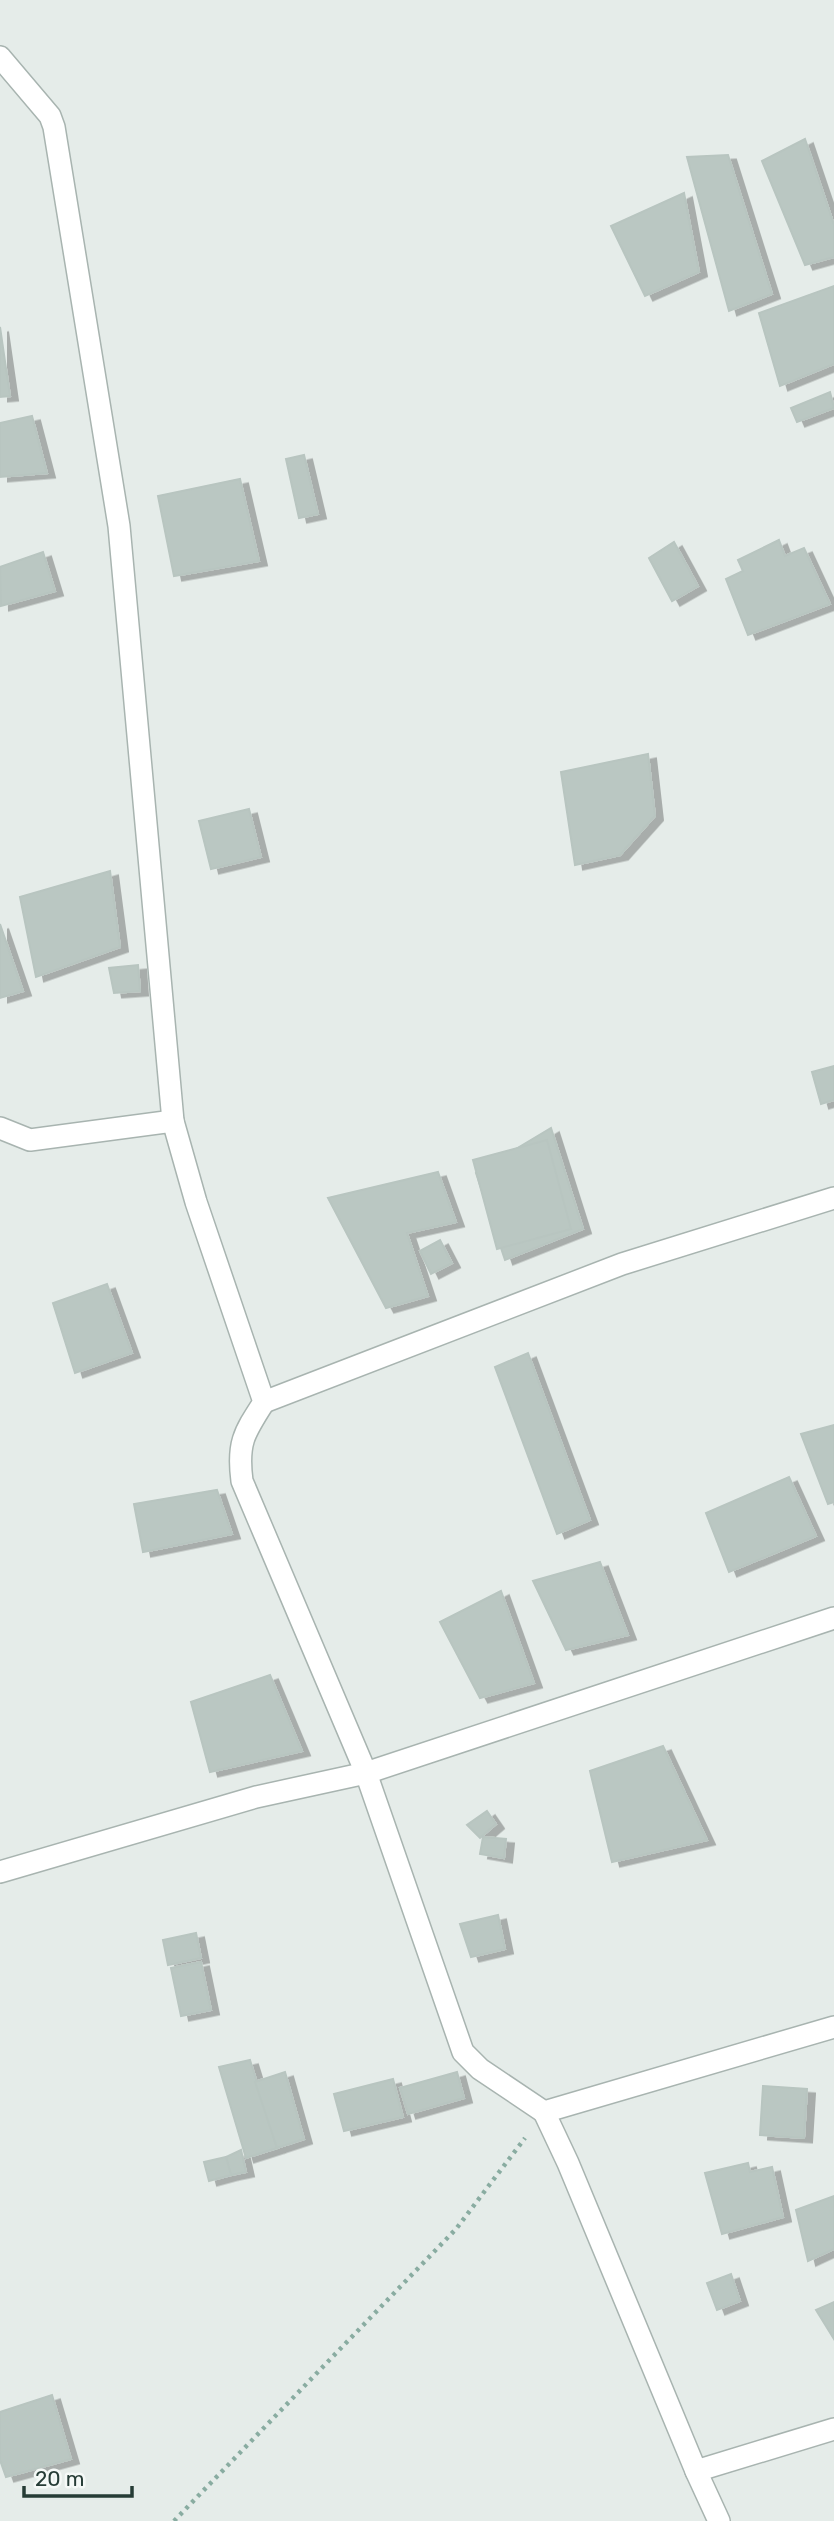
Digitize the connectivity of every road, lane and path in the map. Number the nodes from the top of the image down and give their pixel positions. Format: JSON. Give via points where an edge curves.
{"nodes":[{"id":1,"x":0,"y":57,"type":"edge"},
{"id":2,"x":173,"y":1121,"type":"junction"},
{"id":3,"x":0,"y":1128,"type":"edge"},
{"id":4,"x":834,"y":1198,"type":"edge"},
{"id":5,"x":264,"y":1402,"type":"junction"},
{"id":6,"x":834,"y":1618,"type":"edge"},
{"id":7,"x":366,"y":1773,"type":"junction"},
{"id":8,"x":0,"y":1872,"type":"edge"},
{"id":9,"x":834,"y":2027,"type":"edge"},
{"id":10,"x":544,"y":2112,"type":"junction"},
{"id":11,"x":834,"y":2429,"type":"edge"},
{"id":12,"x":696,"y":2471,"type":"junction"},
{"id":13,"x":174,"y":2521,"type":"edge"},
{"id":14,"x":719,"y":2521,"type":"edge"}],
"edges":[{"from":1,"to":2,"type":"street","via":[[50,116],[57,141],[119,526]]},
{"from":2,"to":3,"type":"street","via":[[30,1140]]},
{"from":2,"to":5,"type":"street"},
{"from":4,"to":5,"type":"street","via":[[622,1264]]},
{"from":5,"to":7,"type":"street","via":[[246,1430],[239,1456],[242,1481]]},
{"from":6,"to":7,"type":"street"},
{"from":7,"to":8,"type":"street","via":[[256,1797]]},
{"from":7,"to":10,"type":"street","via":[[463,2052],[480,2069]]},
{"from":9,"to":10,"type":"street"},
{"from":10,"to":12,"type":"street"},
{"from":10,"to":13,"type":"path","via":[[456,2229]]},
{"from":11,"to":12,"type":"street"},
{"from":12,"to":14,"type":"street"}]}
